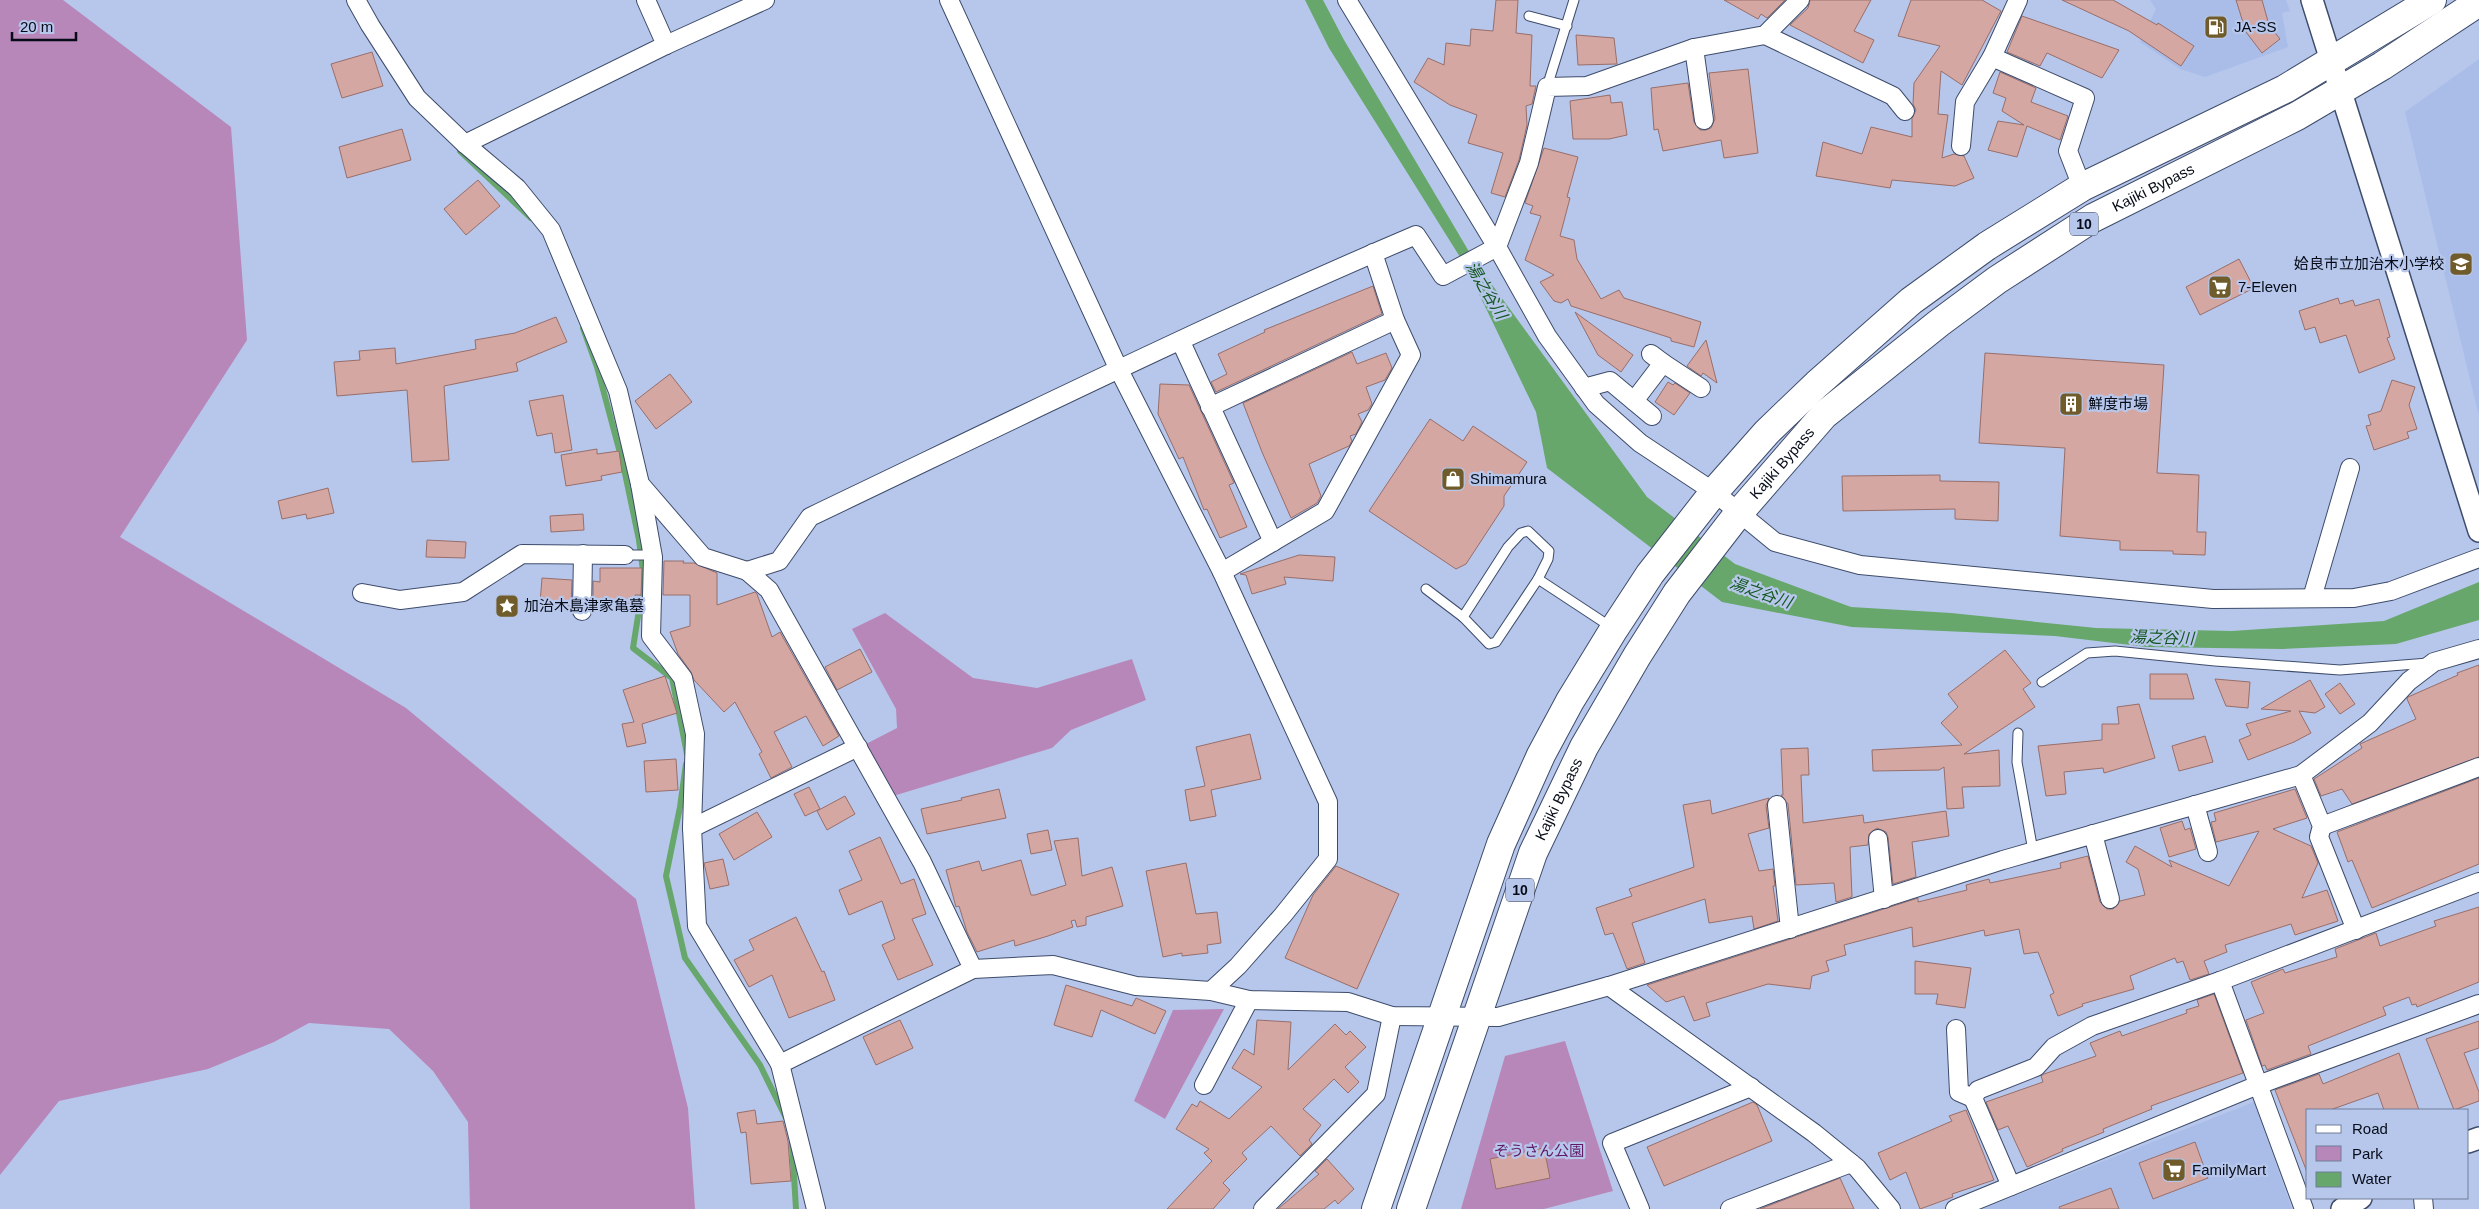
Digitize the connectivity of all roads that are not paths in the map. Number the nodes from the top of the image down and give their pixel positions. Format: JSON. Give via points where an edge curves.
{"nodes":[{"id":1,"x":356,"y":0,"type":"edge"},
{"id":2,"x":646,"y":0,"type":"edge"},
{"id":3,"x":765,"y":0,"type":"edge"},
{"id":4,"x":949,"y":0,"type":"edge"},
{"id":5,"x":1347,"y":0,"type":"edge"},
{"id":6,"x":1574,"y":0,"type":"edge"},
{"id":7,"x":1800,"y":0,"type":"edge"},
{"id":8,"x":2018,"y":0,"type":"edge"},
{"id":9,"x":2312,"y":0,"type":"edge"},
{"id":10,"x":2432,"y":0,"type":"edge"},
{"id":11,"x":2479,"y":2,"type":"edge"},
{"id":12,"x":1529,"y":16,"type":"dead end"},
{"id":13,"x":1567,"y":26,"type":"junction"},
{"id":14,"x":1765,"y":35,"type":"junction"},
{"id":15,"x":666,"y":45,"type":"junction"},
{"id":16,"x":1694,"y":48,"type":"junction"},
{"id":17,"x":1992,"y":57,"type":"junction"},
{"id":18,"x":2330,"y":61,"type":"junction"},
{"id":19,"x":1547,"y":87,"type":"junction"},
{"id":20,"x":2340,"y":91,"type":"junction"},
{"id":21,"x":1905,"y":111,"type":"dead end"},
{"id":22,"x":1704,"y":120,"type":"dead end"},
{"id":23,"x":465,"y":144,"type":"junction"},
{"id":24,"x":1961,"y":146,"type":"dead end"},
{"id":25,"x":2082,"y":187,"type":"junction"},
{"id":26,"x":1497,"y":247,"type":"junction"},
{"id":27,"x":1373,"y":253,"type":"junction"},
{"id":28,"x":1395,"y":320,"type":"junction"},
{"id":29,"x":1181,"y":342,"type":"junction"},
{"id":30,"x":1120,"y":370,"type":"junction"},
{"id":31,"x":1584,"y":388,"type":"junction"},
{"id":32,"x":1701,"y":388,"type":"dead end"},
{"id":33,"x":1634,"y":401,"type":"junction"},
{"id":34,"x":1210,"y":407,"type":"junction"},
{"id":35,"x":1652,"y":416,"type":"dead end"},
{"id":36,"x":2350,"y":468,"type":"dead end"},
{"id":37,"x":640,"y":484,"type":"junction"},
{"id":38,"x":1707,"y":501,"type":"junction"},
{"id":39,"x":1730,"y":525,"type":"junction"},
{"id":40,"x":2479,"y":531,"type":"edge"},
{"id":41,"x":1273,"y":542,"type":"junction"},
{"id":42,"x":583,"y":554,"type":"junction"},
{"id":43,"x":625,"y":554,"type":"joint"},
{"id":44,"x":650,"y":556,"type":"junction"},
{"id":45,"x":2479,"y":558,"type":"edge"},
{"id":46,"x":747,"y":572,"type":"junction"},
{"id":47,"x":1222,"y":572,"type":"junction"},
{"id":48,"x":1538,"y":579,"type":"junction"},
{"id":49,"x":1426,"y":589,"type":"dead end"},
{"id":50,"x":362,"y":593,"type":"dead end"},
{"id":51,"x":2312,"y":598,"type":"junction"},
{"id":52,"x":582,"y":611,"type":"dead end"},
{"id":53,"x":1463,"y":617,"type":"junction"},
{"id":54,"x":1614,"y":629,"type":"junction"},
{"id":55,"x":2479,"y":649,"type":"edge"},
{"id":56,"x":2434,"y":662,"type":"junction"},
{"id":57,"x":2042,"y":682,"type":"dead end"},
{"id":58,"x":2018,"y":732,"type":"dead end"},
{"id":59,"x":858,"y":747,"type":"junction"},
{"id":60,"x":2479,"y":766,"type":"edge"},
{"id":61,"x":2300,"y":775,"type":"junction"},
{"id":62,"x":1777,"y":805,"type":"dead end"},
{"id":63,"x":2195,"y":805,"type":"junction"},
{"id":64,"x":2322,"y":826,"type":"junction"},
{"id":65,"x":692,"y":828,"type":"junction"},
{"id":66,"x":2093,"y":834,"type":"junction"},
{"id":67,"x":1878,"y":839,"type":"dead end"},
{"id":68,"x":2033,"y":852,"type":"junction"},
{"id":69,"x":2208,"y":852,"type":"dead end"},
{"id":70,"x":2479,"y":882,"type":"edge"},
{"id":71,"x":1884,"y":898,"type":"junction"},
{"id":72,"x":2110,"y":898,"type":"dead end"},
{"id":73,"x":1790,"y":929,"type":"junction"},
{"id":74,"x":2356,"y":930,"type":"junction"},
{"id":75,"x":972,"y":969,"type":"junction"},
{"id":76,"x":2220,"y":981,"type":"junction"},
{"id":77,"x":1610,"y":986,"type":"junction"},
{"id":78,"x":1211,"y":990,"type":"junction"},
{"id":79,"x":1249,"y":1000,"type":"junction"},
{"id":80,"x":2479,"y":1004,"type":"edge"},
{"id":81,"x":1442,"y":1015,"type":"junction"},
{"id":82,"x":1392,"y":1016,"type":"junction"},
{"id":83,"x":1477,"y":1016,"type":"junction"},
{"id":84,"x":1956,"y":1029,"type":"dead end"},
{"id":85,"x":780,"y":1064,"type":"junction"},
{"id":86,"x":1204,"y":1085,"type":"dead end"},
{"id":87,"x":2258,"y":1085,"type":"junction"},
{"id":88,"x":1751,"y":1087,"type":"junction"},
{"id":89,"x":1973,"y":1098,"type":"junction"},
{"id":90,"x":1851,"y":1163,"type":"junction"},
{"id":91,"x":2011,"y":1186,"type":"junction"},
{"id":92,"x":2359,"y":1199,"type":"edge"},
{"id":93,"x":816,"y":1209,"type":"edge"},
{"id":94,"x":1262,"y":1209,"type":"edge"},
{"id":95,"x":1376,"y":1209,"type":"edge"},
{"id":96,"x":1411,"y":1209,"type":"edge"},
{"id":97,"x":1640,"y":1209,"type":"edge"},
{"id":98,"x":1730,"y":1209,"type":"edge"},
{"id":99,"x":1891,"y":1209,"type":"edge"},
{"id":100,"x":1955,"y":1209,"type":"edge"},
{"id":101,"x":2304,"y":1209,"type":"edge"},
{"id":102,"x":2342,"y":1209,"type":"edge"}],
"edges":[{"from":1,"to":23,"type":"street","via":[[417,98]]},
{"from":2,"to":15,"type":"street"},
{"from":3,"to":15,"type":"street"},
{"from":4,"to":30,"type":"street"},
{"from":5,"to":26,"type":"street"},
{"from":6,"to":13,"type":"lane"},
{"from":7,"to":14,"type":"street"},
{"from":8,"to":17,"type":"street"},
{"from":9,"to":18,"type":"street"},
{"from":10,"to":18,"type":"highway","name":"Kajiki Bypass","number":"10"},
{"from":11,"to":20,"type":"highway","name":"Kajiki Bypass","number":"10"},
{"from":12,"to":13,"type":"lane"},
{"from":13,"to":19,"type":"lane"},
{"from":14,"to":16,"type":"street"},
{"from":14,"to":21,"type":"street","via":[[1893,96]]},
{"from":15,"to":23,"type":"street"},
{"from":16,"to":19,"type":"street","via":[[1587,86]]},
{"from":16,"to":22,"type":"street"},
{"from":17,"to":24,"type":"street","via":[[1965,102]]},
{"from":17,"to":25,"type":"street","via":[[2085,98],[2068,151]]},
{"from":18,"to":20,"type":"street"},
{"from":18,"to":25,"type":"highway","name":"Kajiki Bypass","number":"10","via":[[2285,89]]},
{"from":19,"to":26,"type":"street","via":[[1529,163]]},
{"from":20,"to":39,"type":"highway","name":"Kajiki Bypass","number":"10","via":[[2297,116],[2093,218],[1997,280],[1824,415]]},
{"from":20,"to":40,"type":"street"},
{"from":23,"to":37,"type":"street","via":[[517,188],[551,230],[618,391]]},
{"from":25,"to":38,"type":"highway","name":"Kajiki Bypass","number":"10","via":[[1988,246],[1911,301],[1767,432]]},
{"from":26,"to":27,"type":"street","via":[[1443,276],[1416,235]]},
{"from":26,"to":31,"type":"street","via":[[1548,336]]},
{"from":27,"to":28,"type":"street"},
{"from":27,"to":29,"type":"street"},
{"from":28,"to":34,"type":"street"},
{"from":28,"to":41,"type":"street","via":[[1411,355],[1392,390],[1324,511]]},
{"from":29,"to":30,"type":"street"},
{"from":29,"to":34,"type":"street"},
{"from":30,"to":46,"type":"street","via":[[810,517],[779,561]]},
{"from":30,"to":47,"type":"street"},
{"from":31,"to":33,"type":"street","via":[[1610,381]]},
{"from":31,"to":38,"type":"street","via":[[1596,404]]},
{"from":32,"to":33,"type":"street","via":[[1657,358]]},
{"from":33,"to":35,"type":"street"},
{"from":34,"to":41,"type":"street"},
{"from":36,"to":51,"type":"street"},
{"from":37,"to":44,"type":"street"},
{"from":37,"to":46,"type":"street","via":[[703,557]]},
{"from":38,"to":39,"type":"street"},
{"from":38,"to":54,"type":"highway","name":"Kajiki Bypass","number":"10","via":[[1650,574]]},
{"from":39,"to":51,"type":"street","via":[[1775,542],[1860,565],[2212,599]]},
{"from":39,"to":83,"type":"highway","name":"Kajiki Bypass","number":"10","via":[[1677,594],[1584,747],[1533,853]]},
{"from":41,"to":47,"type":"street"},
{"from":42,"to":43,"type":"street"},
{"from":42,"to":50,"type":"street","via":[[522,554],[463,592],[400,600]]},
{"from":42,"to":52,"type":"street"},
{"from":43,"to":44,"type":"lane"},
{"from":44,"to":65,"type":"street","via":[[651,636],[683,678],[696,734]]},
{"from":45,"to":51,"type":"street","via":[[2391,591],[2354,598]]},
{"from":46,"to":59,"type":"street","via":[[769,590]]},
{"from":47,"to":78,"type":"street","via":[[1328,802],[1329,830],[1328,859],[1244,958]]},
{"from":48,"to":53,"type":"lane","via":[[1493,644],[1489,644]]},
{"from":48,"to":53,"type":"lane","via":[[1549,551],[1528,531],[1521,533],[1508,547]]},
{"from":48,"to":54,"type":"lane"},
{"from":49,"to":53,"type":"lane"},
{"from":54,"to":81,"type":"highway","name":"Kajiki Bypass","number":"10","via":[[1541,755],[1501,844]]},
{"from":55,"to":56,"type":"street"},
{"from":56,"to":57,"type":"lane","via":[[2340,670],[2115,651],[2087,653]]},
{"from":56,"to":61,"type":"street","via":[[2409,681],[2370,723]]},
{"from":58,"to":68,"type":"lane","via":[[2017,762]]},
{"from":59,"to":65,"type":"street"},
{"from":59,"to":75,"type":"street","via":[[922,862]]},
{"from":60,"to":64,"type":"street"},
{"from":61,"to":63,"type":"street"},
{"from":61,"to":64,"type":"street"},
{"from":62,"to":73,"type":"street"},
{"from":63,"to":66,"type":"street"},
{"from":63,"to":69,"type":"street"},
{"from":64,"to":74,"type":"street","via":[[2319,837]]},
{"from":65,"to":85,"type":"street","via":[[697,926]]},
{"from":66,"to":68,"type":"street"},
{"from":66,"to":72,"type":"street"},
{"from":67,"to":71,"type":"street"},
{"from":68,"to":71,"type":"street"},
{"from":70,"to":74,"type":"street"},
{"from":71,"to":73,"type":"street"},
{"from":73,"to":77,"type":"street"},
{"from":74,"to":76,"type":"street"},
{"from":75,"to":78,"type":"street","via":[[1053,965],[1136,986]]},
{"from":75,"to":85,"type":"street"},
{"from":76,"to":87,"type":"street"},
{"from":76,"to":89,"type":"street","via":[[2092,1026],[2054,1047],[2036,1067],[1978,1090]]},
{"from":77,"to":83,"type":"street","via":[[1498,1017]]},
{"from":77,"to":88,"type":"street"},
{"from":78,"to":79,"type":"street"},
{"from":79,"to":82,"type":"street","via":[[1348,1002]]},
{"from":79,"to":86,"type":"street"},
{"from":80,"to":87,"type":"street"},
{"from":81,"to":82,"type":"street"},
{"from":81,"to":83,"type":"street"},
{"from":81,"to":95,"type":"highway","name":"Kajiki Bypass","number":"10"},
{"from":82,"to":94,"type":"street","via":[[1376,1094]]},
{"from":83,"to":96,"type":"highway","name":"Kajiki Bypass","number":"10"},
{"from":84,"to":89,"type":"street","via":[[1959,1092]]},
{"from":85,"to":93,"type":"street"},
{"from":87,"to":91,"type":"street"},
{"from":87,"to":101,"type":"street"},
{"from":88,"to":90,"type":"street"},
{"from":88,"to":97,"type":"street","via":[[1612,1143]]},
{"from":89,"to":91,"type":"street"},
{"from":90,"to":98,"type":"street"},
{"from":90,"to":99,"type":"street"},
{"from":91,"to":100,"type":"street"},
{"from":92,"to":102,"type":"street"}]}
